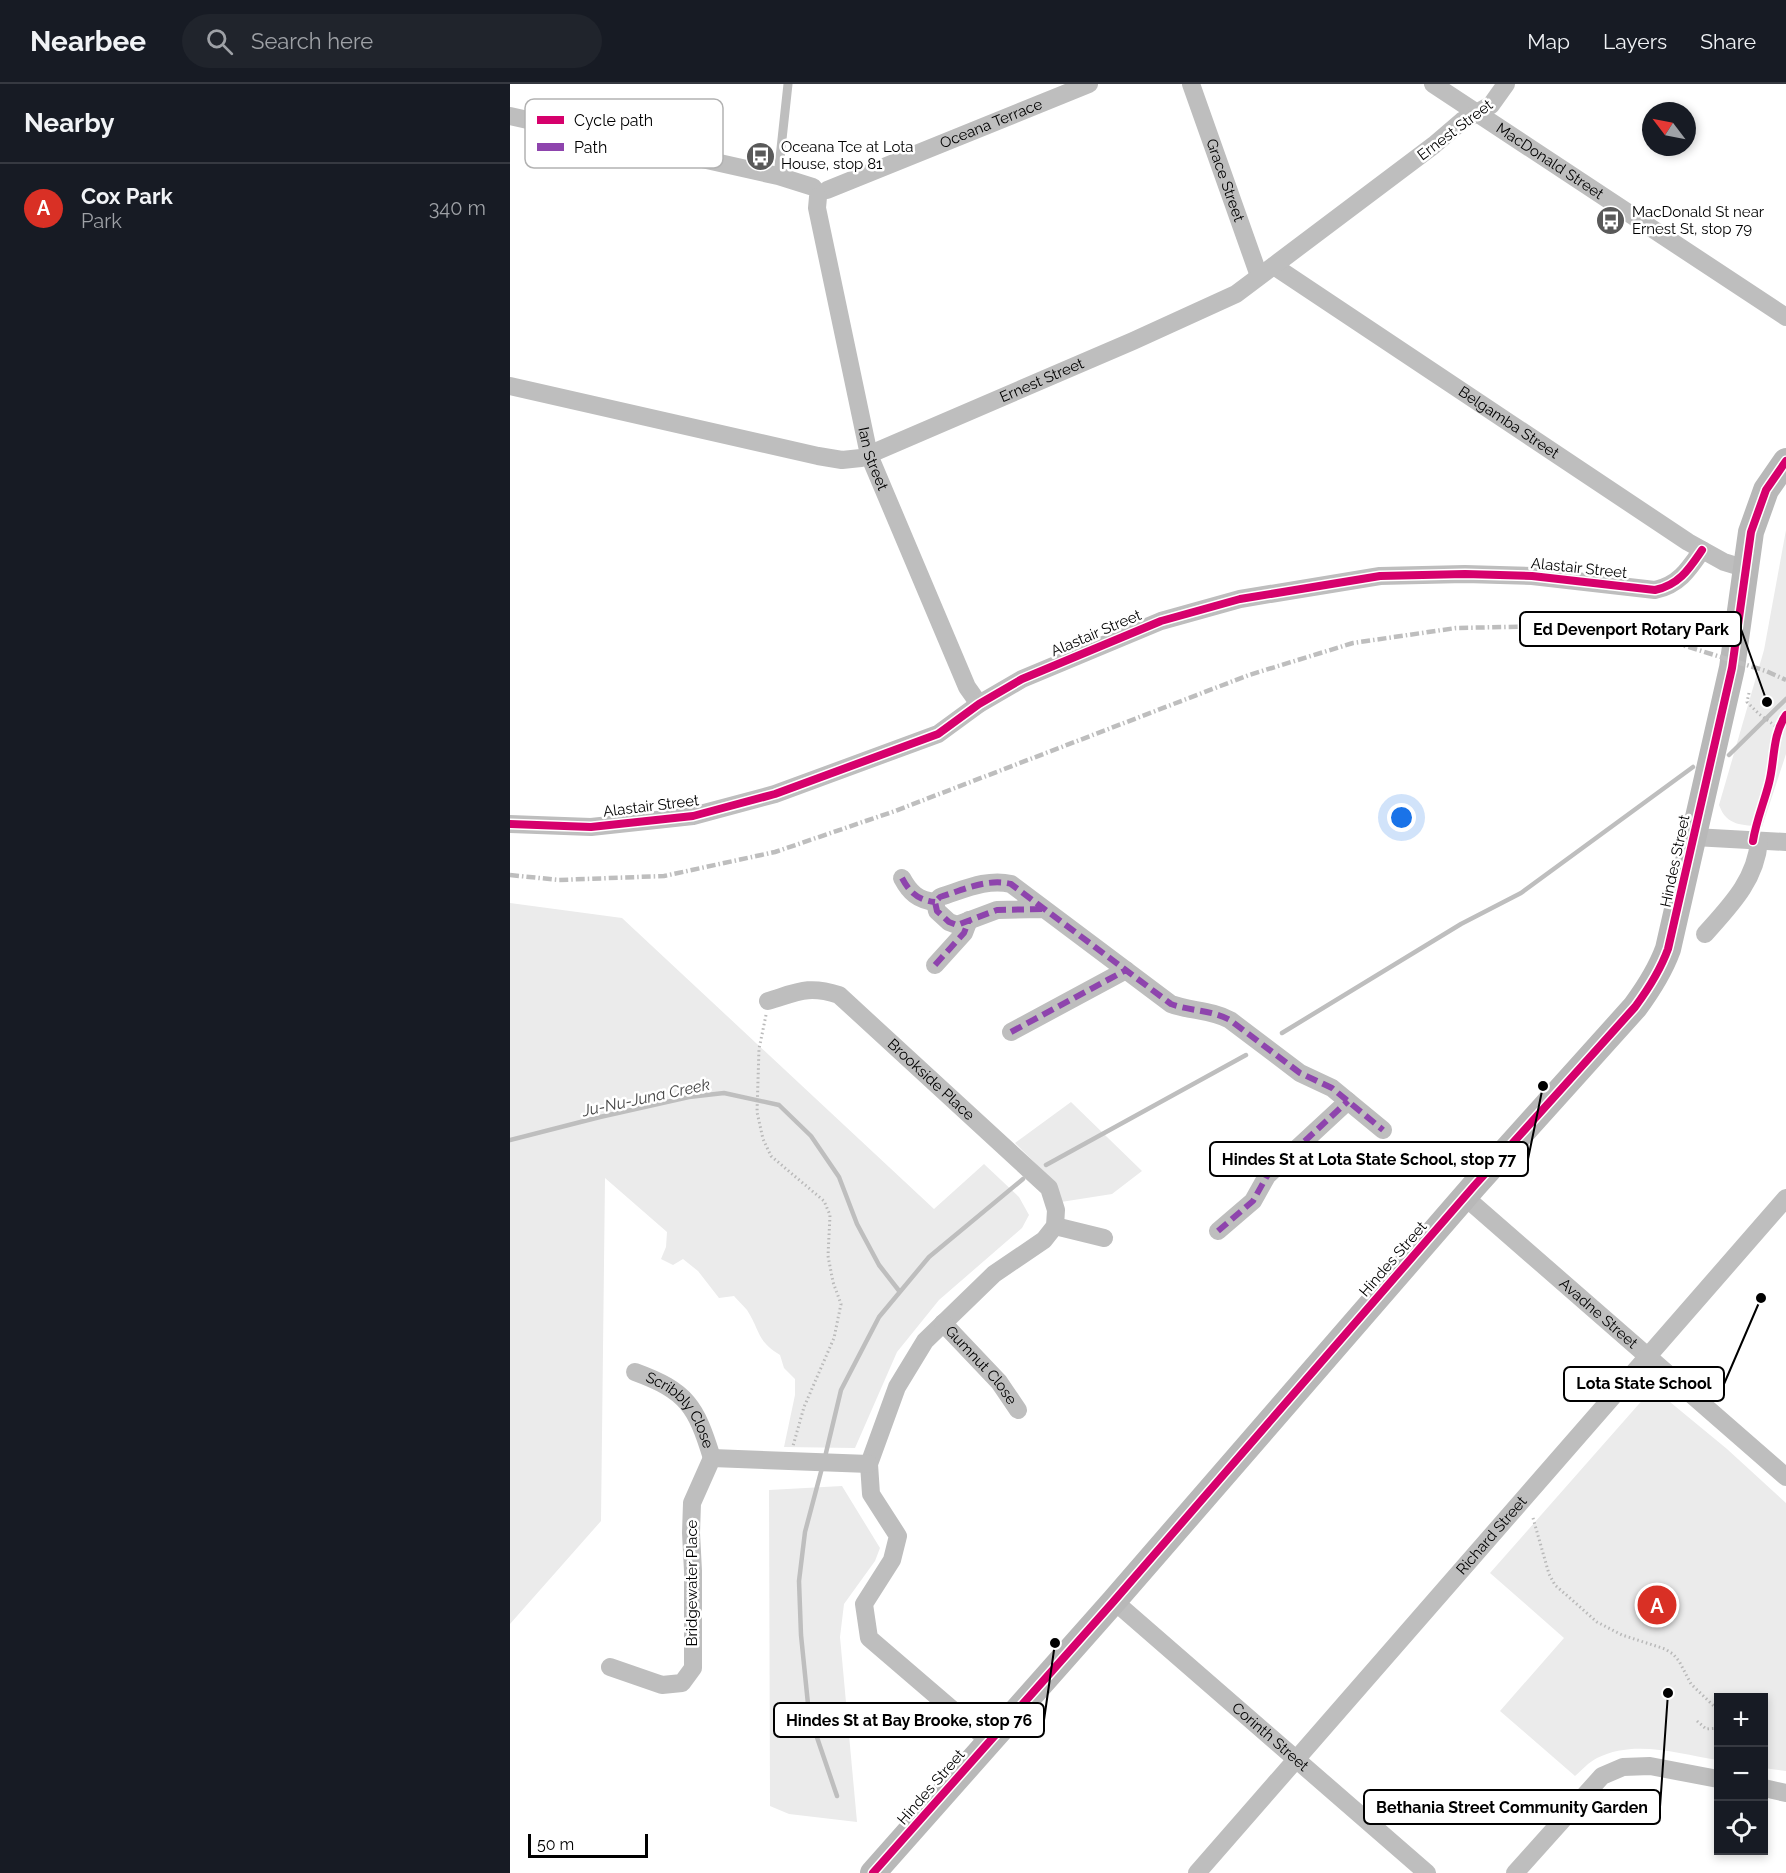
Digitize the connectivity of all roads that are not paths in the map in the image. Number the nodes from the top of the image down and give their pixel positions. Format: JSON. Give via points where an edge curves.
{"nodes":[{"id":1,"x":788,"y":84,"type":"edge"},
{"id":2,"x":1089,"y":84,"type":"edge"},
{"id":3,"x":1191,"y":84,"type":"edge"},
{"id":4,"x":1433,"y":84,"type":"edge"},
{"id":5,"x":1506,"y":84,"type":"edge"},
{"id":6,"x":1477,"y":113,"type":"junction"},
{"id":7,"x":510,"y":116,"type":"edge"},
{"id":8,"x":525,"y":119,"type":"edge"},
{"id":9,"x":723,"y":164,"type":"edge"},
{"id":10,"x":778,"y":176,"type":"junction"},
{"id":11,"x":819,"y":191,"type":"junction"},
{"id":12,"x":1274,"y":266,"type":"junction"},
{"id":13,"x":1259,"y":276,"type":"junction"},
{"id":14,"x":1786,"y":317,"type":"edge"},
{"id":15,"x":510,"y":386,"type":"edge"},
{"id":16,"x":869,"y":455,"type":"junction"},
{"id":17,"x":1786,"y":461,"type":"edge"},
{"id":18,"x":1702,"y":550,"type":"junction"},
{"id":19,"x":1747,"y":569,"type":"junction"},
{"id":20,"x":979,"y":705,"type":"junction"},
{"id":21,"x":510,"y":824,"type":"edge"},
{"id":22,"x":1694,"y":837,"type":"junction"},
{"id":23,"x":1759,"y":841,"type":"junction"},
{"id":24,"x":1786,"y":842,"type":"edge"},
{"id":25,"x":902,"y":878,"type":"dead end"},
{"id":26,"x":935,"y":902,"type":"junction"},
{"id":27,"x":1042,"y":909,"type":"junction"},
{"id":28,"x":969,"y":920,"type":"junction"},
{"id":29,"x":1705,"y":934,"type":"dead end"},
{"id":30,"x":934,"y":965,"type":"dead end"},
{"id":31,"x":1126,"y":970,"type":"junction"},
{"id":32,"x":768,"y":1001,"type":"road end"},
{"id":33,"x":1011,"y":1032,"type":"dead end"},
{"id":34,"x":1348,"y":1101,"type":"junction"},
{"id":35,"x":1383,"y":1130,"type":"dead end"},
{"id":36,"x":1466,"y":1197,"type":"junction"},
{"id":37,"x":1786,"y":1197,"type":"edge"},
{"id":38,"x":1055,"y":1226,"type":"junction"},
{"id":39,"x":1218,"y":1231,"type":"dead end"},
{"id":40,"x":1104,"y":1238,"type":"dead end"},
{"id":41,"x":943,"y":1323,"type":"junction"},
{"id":42,"x":1647,"y":1356,"type":"junction"},
{"id":43,"x":635,"y":1372,"type":"dead end"},
{"id":44,"x":1018,"y":1410,"type":"dead end"},
{"id":45,"x":712,"y":1458,"type":"junction"},
{"id":46,"x":869,"y":1464,"type":"junction"},
{"id":47,"x":1786,"y":1477,"type":"edge"},
{"id":48,"x":1114,"y":1601,"type":"junction"},
{"id":49,"x":610,"y":1667,"type":"dead end"},
{"id":50,"x":989,"y":1741,"type":"junction"},
{"id":51,"x":1296,"y":1759,"type":"junction"},
{"id":52,"x":1714,"y":1778,"type":"edge"},
{"id":53,"x":1768,"y":1784,"type":"edge"},
{"id":54,"x":1786,"y":1793,"type":"edge"},
{"id":55,"x":873,"y":1873,"type":"edge"},
{"id":56,"x":1197,"y":1873,"type":"edge"},
{"id":57,"x":1427,"y":1873,"type":"edge"},
{"id":58,"x":1515,"y":1873,"type":"edge"}],
"edges":[{"from":1,"to":10,"type":"lane"},
{"from":2,"to":11,"type":"street","name":"Oceana Terrace"},
{"from":3,"to":13,"type":"street","name":"Grace Street"},
{"from":4,"to":6,"type":"street","name":"MacDonald Street"},
{"from":5,"to":6,"type":"street","name":"Ernest Street","via":[[1491,105]]},
{"from":6,"to":12,"type":"street","name":"Ernest Street"},
{"from":6,"to":14,"type":"street","name":"MacDonald Street"},
{"from":7,"to":8,"type":"street"},
{"from":9,"to":10,"type":"street"},
{"from":10,"to":11,"type":"street"},
{"from":11,"to":16,"type":"street","name":"Ian Street","via":[[817,208]]},
{"from":12,"to":13,"type":"street","name":"Ernest Street"},
{"from":12,"to":18,"type":"street","name":"Belgamba Street"},
{"from":13,"to":16,"type":"street","name":"Ernest Street","via":[[1236,294]]},
{"from":15,"to":16,"type":"street","name":"Ernest Street","via":[[818,456],[842,459]]},
{"from":16,"to":20,"type":"street","name":"Ian Street"},
{"from":17,"to":19,"type":"street","name":"Hindes Street","via":[[1766,490],[1753,524]]},
{"from":18,"to":19,"type":"street","name":"Belgamba Street"},
{"from":18,"to":20,"type":"street","name":"Alastair Street","via":[[1680,580],[1655,590],[1532,576],[1465,574],[1380,576],[1240,599],[1150,625],[1022,679]]},
{"from":19,"to":22,"type":"street","name":"Hindes Street","via":[[1732,668]]},
{"from":20,"to":21,"type":"street","name":"Alastair Street","via":[[939,734],[775,794],[693,816],[591,827]]},
{"from":22,"to":23,"type":"street"},
{"from":22,"to":36,"type":"street","name":"Hindes Street","via":[[1668,950],[1652,984]]},
{"from":23,"to":24,"type":"street"},
{"from":23,"to":29,"type":"street","via":[[1758,857],[1742,892]]},
{"from":25,"to":26,"type":"street","via":[[921,900]]},
{"from":26,"to":27,"type":"street","via":[[940,897],[1000,881],[1011,884]]},
{"from":26,"to":28,"type":"street","via":[[938,912],[949,922],[957,925]]},
{"from":27,"to":28,"type":"street","via":[[998,910]]},
{"from":27,"to":31,"type":"street"},
{"from":28,"to":30,"type":"street","via":[[964,933]]},
{"from":31,"to":33,"type":"street"},
{"from":31,"to":34,"type":"street","via":[[1171,1004],[1230,1020],[1300,1073],[1332,1088]]},
{"from":32,"to":38,"type":"street","name":"Brookside Place","via":[[807,988],[839,995],[1049,1188],[1056,1210]]},
{"from":34,"to":35,"type":"street"},
{"from":34,"to":39,"type":"street","via":[[1268,1176],[1252,1201]]},
{"from":36,"to":42,"type":"street","name":"Avadne Street"},
{"from":36,"to":48,"type":"street","name":"Hindes Street"},
{"from":37,"to":42,"type":"street","name":"Richard Street"},
{"from":38,"to":40,"type":"street"},
{"from":38,"to":41,"type":"street","via":[[1044,1240],[994,1274]]},
{"from":41,"to":44,"type":"street","name":"Gumnut Close","via":[[999,1382]]},
{"from":41,"to":46,"type":"street","via":[[925,1341],[897,1387]]},
{"from":42,"to":47,"type":"street","name":"Avadne Street"},
{"from":42,"to":51,"type":"street","name":"Richard Street"},
{"from":43,"to":45,"type":"street","name":"Scribbly Close","via":[[676,1390],[703,1427]]},
{"from":45,"to":46,"type":"street"},
{"from":45,"to":49,"type":"street","name":"Bridgewater Place","via":[[692,1503],[693,1668],[682,1683],[662,1685]]},
{"from":46,"to":50,"type":"street","via":[[871,1494],[898,1536],[892,1560],[864,1604],[869,1638]]},
{"from":48,"to":50,"type":"street","name":"Hindes Street"},
{"from":48,"to":51,"type":"street","name":"Corinth Street"},
{"from":50,"to":55,"type":"street","name":"Hindes Street"},
{"from":51,"to":56,"type":"street","name":"Richard Street"},
{"from":51,"to":57,"type":"street","name":"Corinth Street"},
{"from":52,"to":58,"type":"street","via":[[1650,1766],[1623,1767],[1602,1776]]},
{"from":53,"to":54,"type":"street"}]}
